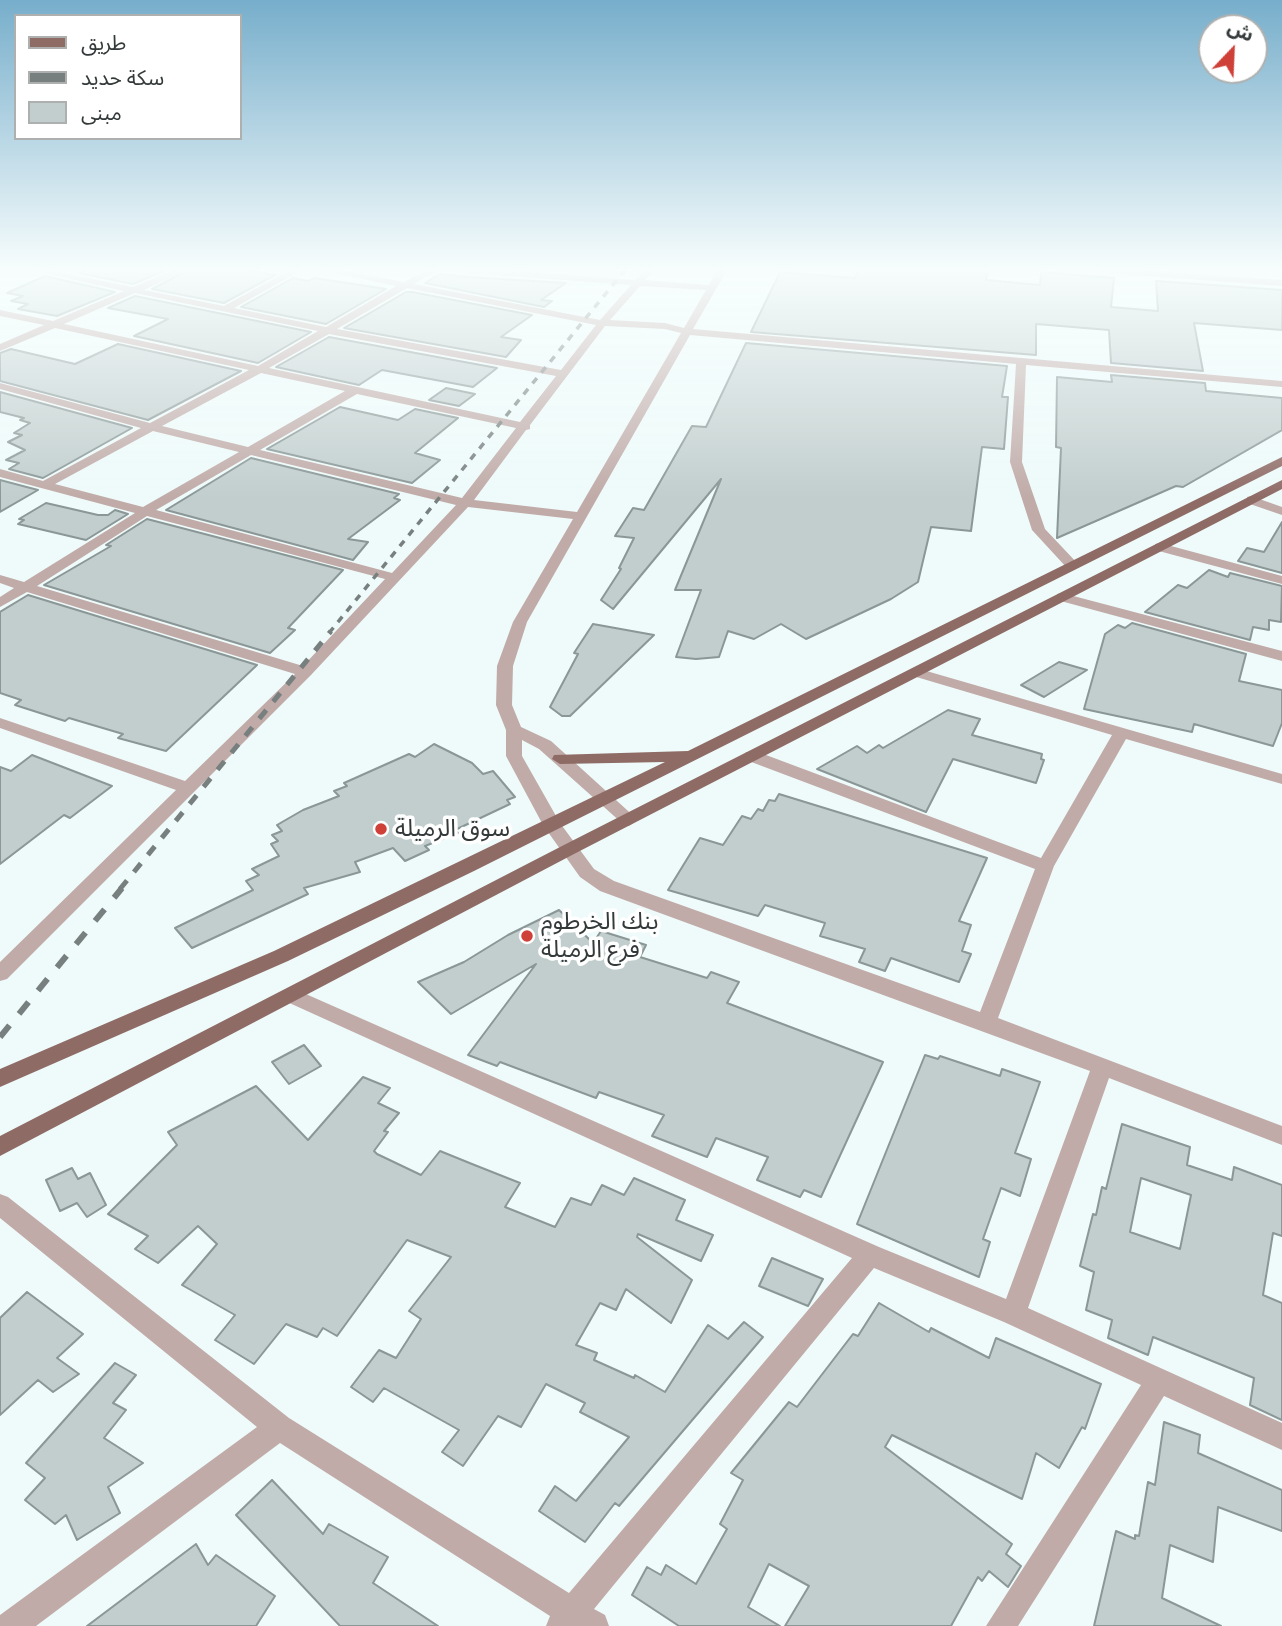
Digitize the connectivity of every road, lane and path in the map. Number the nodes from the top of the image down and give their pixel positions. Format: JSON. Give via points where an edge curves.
{"nodes":[{"id":1,"x":149,"y":346,"type":"edge"},
{"id":2,"x":299,"y":346,"type":"edge"},
{"id":3,"x":412,"y":346,"type":"edge"},
{"id":4,"x":585,"y":346,"type":"edge"},
{"id":5,"x":679,"y":346,"type":"edge"},
{"id":6,"x":847,"y":346,"type":"edge"},
{"id":7,"x":1021,"y":361,"type":"junction"},
{"id":8,"x":258,"y":370,"type":"junction"},
{"id":9,"x":564,"y":374,"type":"junction"},
{"id":10,"x":1282,"y":384,"type":"edge"},
{"id":11,"x":0,"y":386,"type":"edge"},
{"id":12,"x":354,"y":391,"type":"junction"},
{"id":13,"x":150,"y":427,"type":"junction"},
{"id":14,"x":526,"y":427,"type":"junction"},
{"id":15,"x":249,"y":450,"type":"junction"},
{"id":16,"x":1282,"y":461,"type":"edge"},
{"id":17,"x":0,"y":473,"type":"edge"},
{"id":18,"x":1282,"y":484,"type":"edge"},
{"id":19,"x":47,"y":485,"type":"junction"},
{"id":20,"x":1251,"y":500,"type":"junction"},
{"id":21,"x":465,"y":503,"type":"junction"},
{"id":22,"x":146,"y":511,"type":"junction"},
{"id":23,"x":1282,"y":511,"type":"edge"},
{"id":24,"x":579,"y":516,"type":"junction"},
{"id":25,"x":1160,"y":547,"type":"junction"},
{"id":26,"x":1072,"y":565,"type":"junction"},
{"id":27,"x":396,"y":578,"type":"junction"},
{"id":28,"x":0,"y":579,"type":"edge"},
{"id":29,"x":1282,"y":580,"type":"edge"},
{"id":30,"x":27,"y":587,"type":"junction"},
{"id":31,"x":1062,"y":597,"type":"junction"},
{"id":32,"x":0,"y":603,"type":"edge"},
{"id":33,"x":1282,"y":656,"type":"edge"},
{"id":34,"x":306,"y":672,"type":"junction"},
{"id":35,"x":918,"y":673,"type":"junction"},
{"id":36,"x":0,"y":723,"type":"edge"},
{"id":37,"x":514,"y":730,"type":"junction"},
{"id":38,"x":1120,"y":734,"type":"junction"},
{"id":39,"x":696,"y":754,"type":"junction"},
{"id":40,"x":752,"y":756,"type":"junction"},
{"id":41,"x":560,"y":759,"type":"junction"},
{"id":42,"x":1282,"y":779,"type":"edge"},
{"id":43,"x":187,"y":788,"type":"junction"},
{"id":44,"x":606,"y":800,"type":"junction"},
{"id":45,"x":629,"y":820,"type":"junction"},
{"id":46,"x":552,"y":825,"type":"junction"},
{"id":47,"x":568,"y":849,"type":"junction"},
{"id":48,"x":1045,"y":866,"type":"junction"},
{"id":49,"x":0,"y":974,"type":"edge"},
{"id":50,"x":292,"y":996,"type":"junction"},
{"id":51,"x":986,"y":1022,"type":"junction"},
{"id":52,"x":1102,"y":1068,"type":"junction"},
{"id":53,"x":0,"y":1079,"type":"edge"},
{"id":54,"x":1282,"y":1136,"type":"edge"},
{"id":55,"x":0,"y":1147,"type":"edge"},
{"id":56,"x":0,"y":1205,"type":"edge"},
{"id":57,"x":870,"y":1255,"type":"junction"},
{"id":58,"x":1013,"y":1314,"type":"junction"},
{"id":59,"x":1158,"y":1382,"type":"junction"},
{"id":60,"x":279,"y":1427,"type":"junction"},
{"id":61,"x":1282,"y":1437,"type":"edge"},
{"id":62,"x":576,"y":1621,"type":"edge"},
{"id":63,"x":11,"y":1626,"type":"edge"},
{"id":64,"x":1000,"y":1626,"type":"edge"}],
"edges":[{"from":1,"to":8,"type":"street"},
{"from":2,"to":8,"type":"street"},
{"from":3,"to":9,"type":"street"},
{"from":4,"to":9,"type":"street"},
{"from":5,"to":24,"type":"street"},
{"from":6,"to":7,"type":"street"},
{"from":7,"to":10,"type":"street"},
{"from":7,"to":26,"type":"street","via":[[1016,462],[1039,530]]},
{"from":8,"to":12,"type":"street"},
{"from":8,"to":13,"type":"street"},
{"from":9,"to":14,"type":"street"},
{"from":11,"to":13,"type":"street"},
{"from":12,"to":14,"type":"street"},
{"from":12,"to":15,"type":"street"},
{"from":13,"to":15,"type":"street"},
{"from":13,"to":19,"type":"street"},
{"from":14,"to":21,"type":"street"},
{"from":15,"to":21,"type":"street"},
{"from":15,"to":22,"type":"street"},
{"from":16,"to":26,"type":"main road"},
{"from":17,"to":19,"type":"street"},
{"from":18,"to":20,"type":"main road"},
{"from":19,"to":22,"type":"street"},
{"from":20,"to":23,"type":"street"},
{"from":20,"to":25,"type":"main road"},
{"from":21,"to":24,"type":"street"},
{"from":21,"to":27,"type":"street"},
{"from":22,"to":27,"type":"street"},
{"from":22,"to":30,"type":"street"},
{"from":24,"to":37,"type":"street","via":[[520,622],[505,666],[504,705]]},
{"from":25,"to":29,"type":"street"},
{"from":25,"to":31,"type":"main road"},
{"from":26,"to":39,"type":"main road"},
{"from":27,"to":34,"type":"street"},
{"from":28,"to":30,"type":"street"},
{"from":30,"to":32,"type":"street"},
{"from":30,"to":34,"type":"street"},
{"from":31,"to":33,"type":"street"},
{"from":31,"to":35,"type":"main road"},
{"from":34,"to":43,"type":"street"},
{"from":35,"to":38,"type":"street"},
{"from":35,"to":40,"type":"main road"},
{"from":36,"to":43,"type":"street"},
{"from":37,"to":41,"type":"street","via":[[545,745]]},
{"from":37,"to":46,"type":"street","via":[[514,756]]},
{"from":38,"to":42,"type":"street"},
{"from":38,"to":48,"type":"street"},
{"from":39,"to":41,"type":"main road"},
{"from":39,"to":44,"type":"main road"},
{"from":40,"to":45,"type":"main road"},
{"from":40,"to":48,"type":"street"},
{"from":41,"to":44,"type":"street"},
{"from":43,"to":49,"type":"street"},
{"from":44,"to":45,"type":"street"},
{"from":44,"to":46,"type":"main road"},
{"from":45,"to":47,"type":"main road"},
{"from":46,"to":47,"type":"street"},
{"from":46,"to":53,"type":"main road","via":[[281,957]]},
{"from":47,"to":50,"type":"main road"},
{"from":47,"to":51,"type":"street","via":[[587,873],[607,886]]},
{"from":48,"to":51,"type":"street"},
{"from":50,"to":55,"type":"main road"},
{"from":50,"to":57,"type":"street"},
{"from":51,"to":52,"type":"street"},
{"from":52,"to":54,"type":"street"},
{"from":52,"to":58,"type":"street"},
{"from":56,"to":60,"type":"street"},
{"from":57,"to":58,"type":"street"},
{"from":57,"to":62,"type":"street"},
{"from":58,"to":59,"type":"street"},
{"from":59,"to":61,"type":"street"},
{"from":59,"to":64,"type":"street"},
{"from":60,"to":62,"type":"street"},
{"from":60,"to":63,"type":"street"}]}
